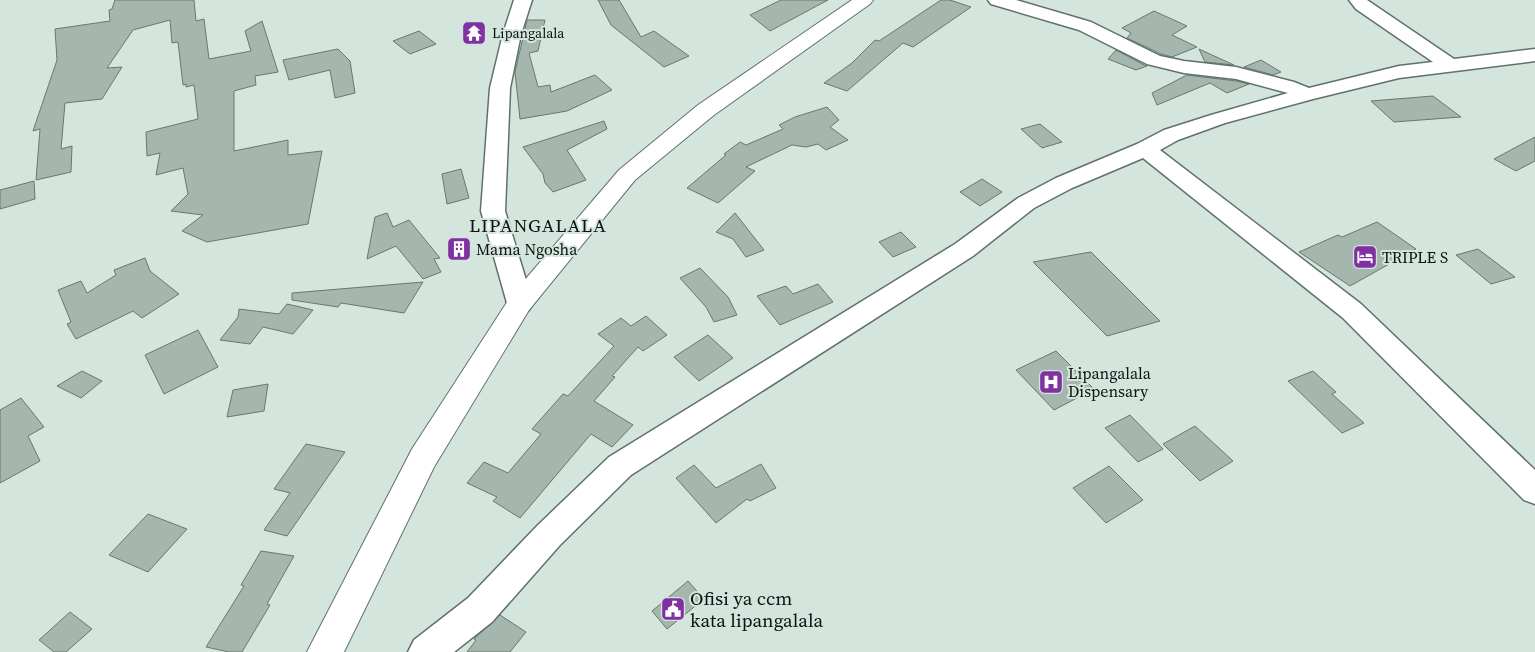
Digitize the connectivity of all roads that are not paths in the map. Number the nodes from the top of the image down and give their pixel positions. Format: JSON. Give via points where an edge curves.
{"nodes":[{"id":1,"x":523,"y":0,"type":"edge"},
{"id":2,"x":864,"y":0,"type":"edge"},
{"id":3,"x":997,"y":0,"type":"edge"},
{"id":4,"x":1343,"y":0,"type":"edge"},
{"id":5,"x":1360,"y":2,"type":"edge"},
{"id":6,"x":1535,"y":55,"type":"edge"},
{"id":7,"x":1450,"y":65,"type":"junction"},
{"id":8,"x":1307,"y":94,"type":"junction"},
{"id":9,"x":1145,"y":149,"type":"junction"},
{"id":10,"x":520,"y":303,"type":"junction"},
{"id":11,"x":1535,"y":490,"type":"edge"},
{"id":12,"x":325,"y":652,"type":"edge"},
{"id":13,"x":426,"y":652,"type":"edge"}],
"edges":[{"from":1,"to":10,"type":"street","via":[[500,88],[493,211]]},
{"from":2,"to":10,"type":"main road","via":[[706,110],[627,175]]},
{"from":3,"to":8,"type":"street","via":[[1085,26],[1154,60],[1236,73]]},
{"from":4,"to":5,"type":"street"},
{"from":5,"to":7,"type":"street"},
{"from":6,"to":7,"type":"street"},
{"from":7,"to":8,"type":"street","via":[[1375,77]]},
{"from":8,"to":9,"type":"street","via":[[1171,135]]},
{"from":9,"to":11,"type":"street","via":[[1352,311]]},
{"from":9,"to":13,"type":"street","via":[[1064,183],[1026,204],[964,250],[620,466],[549,535],[480,610]]},
{"from":10,"to":12,"type":"main road","via":[[423,458]]}]}
